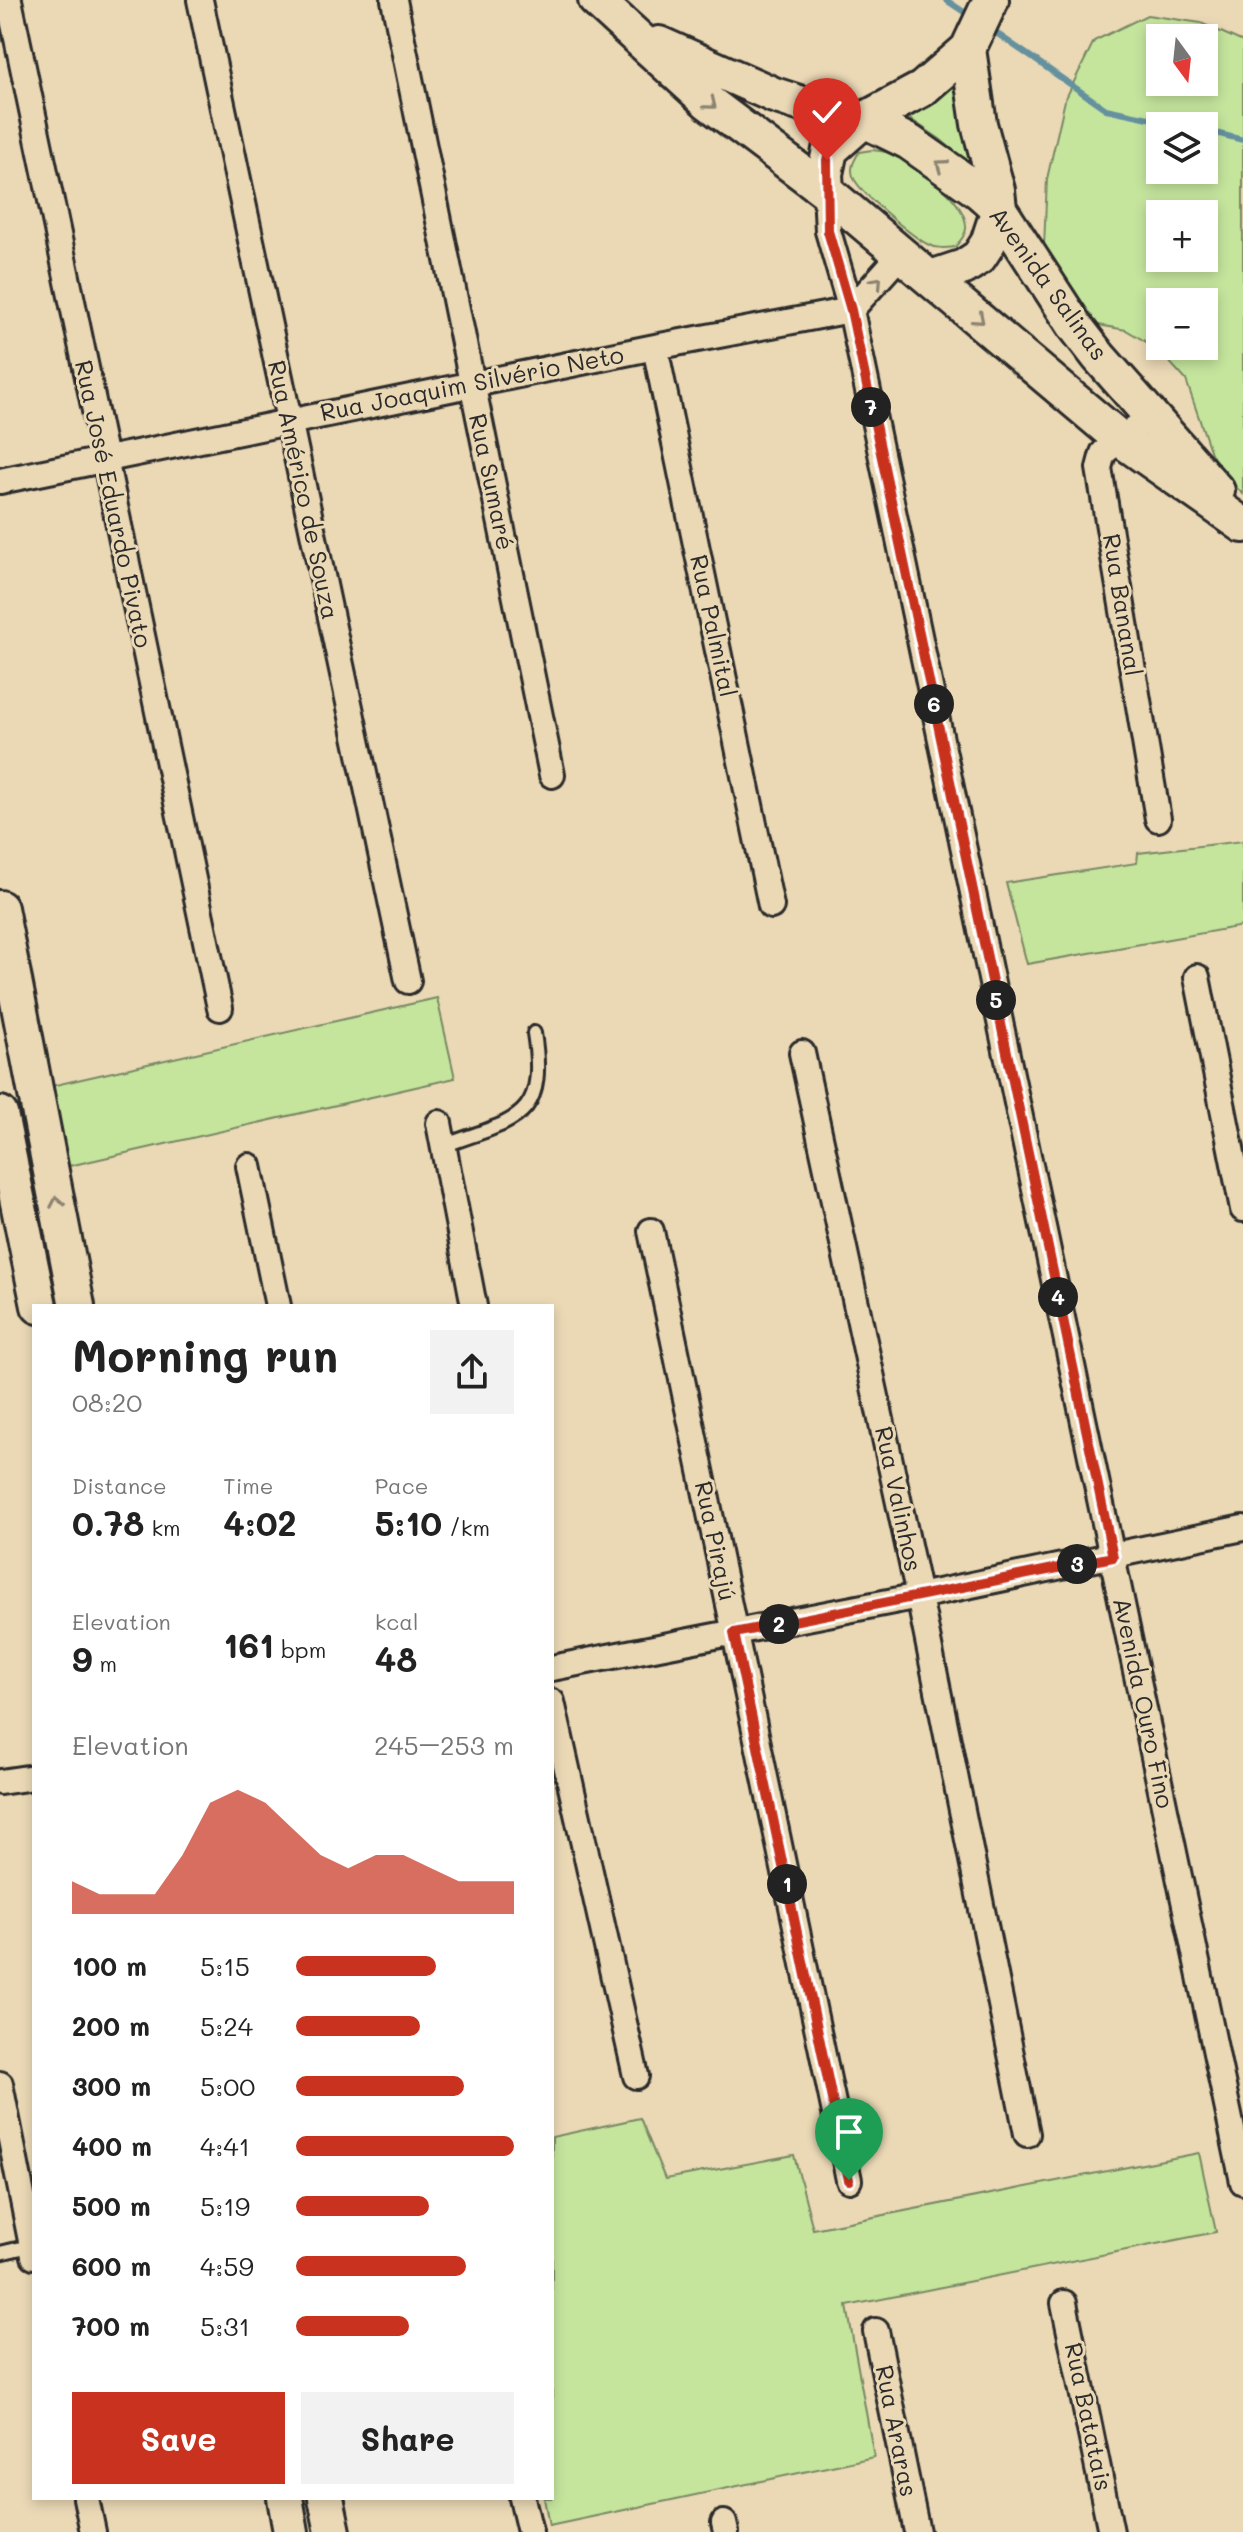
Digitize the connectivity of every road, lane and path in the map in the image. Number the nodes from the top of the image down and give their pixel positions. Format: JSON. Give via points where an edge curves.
{"nodes":[{"id":1,"x":9,"y":0,"type":"edge"},
{"id":2,"x":200,"y":0,"type":"edge"},
{"id":3,"x":394,"y":0,"type":"edge"},
{"id":4,"x":596,"y":0,"type":"edge"},
{"id":5,"x":991,"y":0,"type":"edge"},
{"id":6,"x":633,"y":32,"type":"junction"},
{"id":7,"x":971,"y":44,"type":"junction"},
{"id":8,"x":864,"y":120,"type":"junction"},
{"id":9,"x":826,"y":191,"type":"junction"},
{"id":10,"x":999,"y":209,"type":"junction"},
{"id":11,"x":902,"y":253,"type":"junction"},
{"id":12,"x":931,"y":278,"type":"junction"},
{"id":13,"x":851,"y":310,"type":"junction"},
{"id":14,"x":655,"y":347,"type":"junction"},
{"id":15,"x":471,"y":386,"type":"junction"},
{"id":16,"x":1152,"y":415,"type":"junction"},
{"id":17,"x":288,"y":421,"type":"junction"},
{"id":18,"x":1119,"y":438,"type":"junction"},
{"id":19,"x":104,"y":460,"type":"junction"},
{"id":20,"x":0,"y":481,"type":"edge"},
{"id":21,"x":1243,"y":523,"type":"edge"},
{"id":22,"x":552,"y":775,"type":"dead end"},
{"id":23,"x":1158,"y":819,"type":"dead end"},
{"id":24,"x":771,"y":906,"type":"dead end"},
{"id":25,"x":0,"y":908,"type":"edge"},
{"id":26,"x":1197,"y":977,"type":"dead end"},
{"id":27,"x":408,"y":981,"type":"dead end"},
{"id":28,"x":220,"y":1008,"type":"dead end"},
{"id":29,"x":534,"y":1033,"type":"dead end"},
{"id":30,"x":802,"y":1053,"type":"dead end"},
{"id":31,"x":0,"y":1114,"type":"edge"},
{"id":32,"x":441,"y":1135,"type":"joint"},
{"id":33,"x":249,"y":1166,"type":"dead end"},
{"id":34,"x":1243,"y":1209,"type":"edge"},
{"id":35,"x":651,"y":1231,"type":"dead end"},
{"id":36,"x":66,"y":1253,"type":"junction"},
{"id":37,"x":29,"y":1262,"type":"junction"},
{"id":38,"x":39,"y":1304,"type":"edge"},
{"id":39,"x":77,"y":1304,"type":"edge"},
{"id":40,"x":278,"y":1304,"type":"edge"},
{"id":41,"x":474,"y":1304,"type":"edge"},
{"id":42,"x":1243,"y":1528,"type":"edge"},
{"id":43,"x":1113,"y":1557,"type":"junction"},
{"id":44,"x":919,"y":1596,"type":"junction"},
{"id":45,"x":734,"y":1633,"type":"junction"},
{"id":46,"x":554,"y":1668,"type":"edge"},
{"id":47,"x":554,"y":1711,"type":"edge"},
{"id":48,"x":636,"y":2076,"type":"dead end"},
{"id":49,"x":0,"y":2084,"type":"edge"},
{"id":50,"x":1027,"y":2134,"type":"dead end"},
{"id":51,"x":849,"y":2180,"type":"dead end"},
{"id":52,"x":1243,"y":2182,"type":"edge"},
{"id":53,"x":32,"y":2244,"type":"edge"},
{"id":54,"x":32,"y":2249,"type":"edge"},
{"id":55,"x":0,"y":2253,"type":"edge"},
{"id":56,"x":1064,"y":2303,"type":"dead end"},
{"id":57,"x":876,"y":2331,"type":"dead end"},
{"id":58,"x":86,"y":2500,"type":"edge"},
{"id":59,"x":285,"y":2500,"type":"edge"},
{"id":60,"x":326,"y":2500,"type":"edge"},
{"id":61,"x":522,"y":2500,"type":"edge"},
{"id":62,"x":93,"y":2532,"type":"edge"},
{"id":63,"x":291,"y":2532,"type":"edge"},
{"id":64,"x":333,"y":2532,"type":"edge"},
{"id":65,"x":530,"y":2532,"type":"edge"},
{"id":66,"x":917,"y":2532,"type":"edge"},
{"id":67,"x":1111,"y":2532,"type":"edge"}],
"edges":[{"from":1,"to":19,"type":"street","name":"Rua José Eduardo Pivato"},
{"from":2,"to":17,"type":"street","name":"Rua Américo de Souza"},
{"from":3,"to":15,"type":"street","name":"Rua Sumaré"},
{"from":4,"to":6,"type":"street","name":"Avenida Salinas"},
{"from":5,"to":7,"type":"street"},
{"from":6,"to":8,"type":"street","name":"Avenida Salinas","via":[[774,95]]},
{"from":6,"to":9,"type":"street","name":"Avenida Salinas","one_way":true,"via":[[708,102]]},
{"from":7,"to":8,"type":"street","via":[[922,89]]},
{"from":7,"to":10,"type":"street","via":[[979,124]]},
{"from":8,"to":9,"type":"street","via":[[830,150]]},
{"from":10,"to":8,"type":"street","name":"Avenida Salinas","one_way":true,"via":[[909,142]]},
{"from":9,"to":11,"type":"street","name":"Avenida Salinas"},
{"from":9,"to":13,"type":"street","name":"Avenida Ouro Fino","via":[[828,231]]},
{"from":10,"to":12,"type":"street","via":[[979,257]]},
{"from":10,"to":16,"type":"street","name":"Avenida Salinas","via":[[1075,326]]},
{"from":11,"to":12,"type":"street","name":"Avenida Salinas"},
{"from":13,"to":11,"type":"street","one_way":true},
{"from":12,"to":18,"type":"street","name":"Avenida Salinas","one_way":true},
{"from":13,"to":14,"type":"street","name":"Rua Joaquim Silvério Neto"},
{"from":13,"to":43,"type":"street","name":"Avenida Ouro Fino"},
{"from":14,"to":15,"type":"street","name":"Rua Joaquim Silvério Neto"},
{"from":14,"to":24,"type":"street","name":"Rua Palmital"},
{"from":15,"to":17,"type":"street","name":"Rua Joaquim Silvério Neto"},
{"from":15,"to":22,"type":"street","name":"Rua Sumaré"},
{"from":16,"to":18,"type":"street","name":"Rua Bananal"},
{"from":16,"to":21,"type":"street","name":"Avenida Salinas"},
{"from":17,"to":19,"type":"street","name":"Rua Joaquim Silvério Neto"},
{"from":17,"to":27,"type":"street","name":"Rua Américo de Souza"},
{"from":18,"to":21,"type":"street","name":"Avenida Salinas"},
{"from":18,"to":23,"type":"street","name":"Rua Bananal","via":[[1103,453],[1099,468]]},
{"from":19,"to":20,"type":"street","name":"Rua Joaquim Silvério Neto"},
{"from":19,"to":28,"type":"street","name":"Rua José Eduardo Pivato"},
{"from":36,"to":25,"type":"street","one_way":true},
{"from":26,"to":34,"type":"street"},
{"from":29,"to":32,"type":"lane","via":[[539,1064],[531,1101],[513,1120]]},
{"from":30,"to":44,"type":"street","name":"Rua Valinhos"},
{"from":31,"to":37,"type":"street"},
{"from":32,"to":41,"type":"street"},
{"from":33,"to":40,"type":"street"},
{"from":35,"to":45,"type":"street","name":"Rua Pirajú"},
{"from":36,"to":37,"type":"street"},
{"from":36,"to":39,"type":"street"},
{"from":37,"to":38,"type":"street"},
{"from":42,"to":43,"type":"street"},
{"from":43,"to":44,"type":"street"},
{"from":43,"to":52,"type":"street","name":"Avenida Ouro Fino"},
{"from":44,"to":45,"type":"street"},
{"from":44,"to":50,"type":"street","name":"Rua Valinhos"},
{"from":45,"to":46,"type":"street"},
{"from":45,"to":51,"type":"street","name":"Rua Pirajú"},
{"from":47,"to":48,"type":"street"},
{"from":49,"to":53,"type":"street"},
{"from":54,"to":55,"type":"lane"},
{"from":56,"to":67,"type":"street","name":"Rua Batatais"},
{"from":57,"to":66,"type":"street","name":"Rua Araras"},
{"from":58,"to":62,"type":"street"},
{"from":59,"to":63,"type":"street"},
{"from":60,"to":64,"type":"street"},
{"from":61,"to":65,"type":"street"}]}
